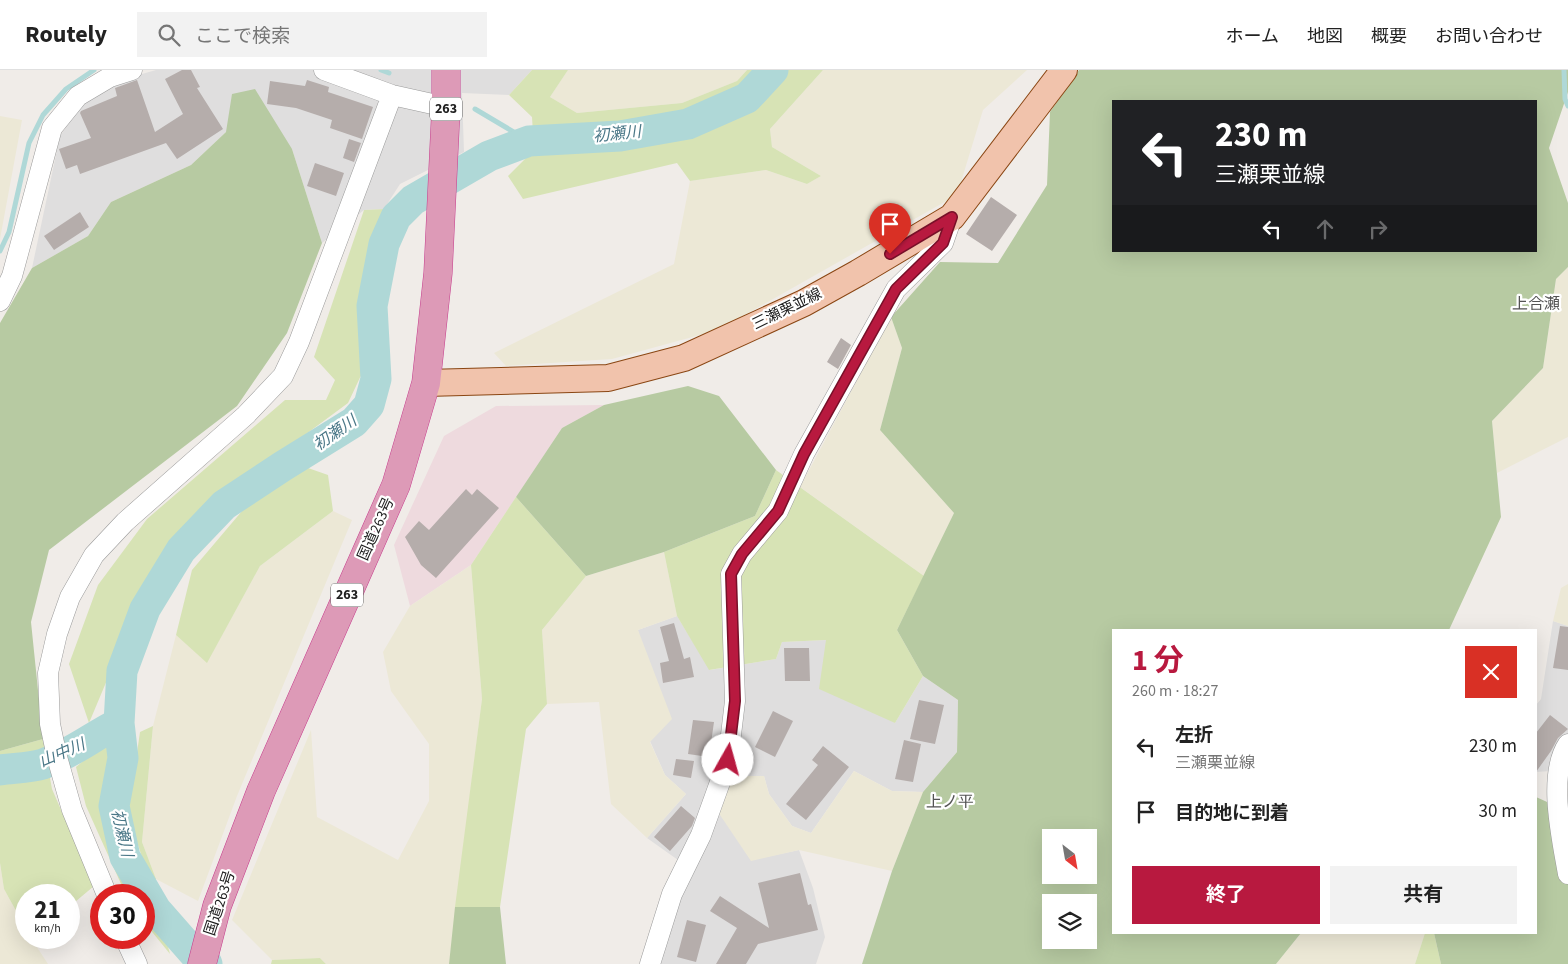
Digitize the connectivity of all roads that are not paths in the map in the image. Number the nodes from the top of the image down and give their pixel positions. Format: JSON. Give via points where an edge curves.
{"nodes":[{"id":1,"x":132,"y":70,"type":"edge"},
{"id":2,"x":324,"y":70,"type":"edge"},
{"id":3,"x":446,"y":70,"type":"edge"},
{"id":4,"x":1064,"y":70,"type":"edge"},
{"id":5,"x":392,"y":95,"type":"junction"},
{"id":6,"x":446,"y":107,"type":"junction"},
{"id":7,"x":952,"y":217,"type":"junction"},
{"id":8,"x":0,"y":300,"type":"edge"},
{"id":9,"x":426,"y":383,"type":"junction"},
{"id":10,"x":1568,"y":744,"type":"edge"},
{"id":11,"x":1568,"y":874,"type":"edge"},
{"id":12,"x":102,"y":884,"type":"edge"},
{"id":13,"x":130,"y":949,"type":"edge"},
{"id":14,"x":137,"y":964,"type":"edge"},
{"id":15,"x":202,"y":964,"type":"edge"},
{"id":16,"x":650,"y":964,"type":"edge"}],
"edges":[{"from":1,"to":8,"type":"street","via":[[110,77],[78,96],[52,128],[12,276]]},
{"from":2,"to":5,"type":"street"},
{"from":3,"to":6,"type":"highway","name":"国道263号","number":"263"},
{"from":4,"to":7,"type":"main road","name":"三瀬栗並線"},
{"from":5,"to":6,"type":"street"},
{"from":5,"to":12,"type":"street","via":[[299,342],[283,376],[246,415],[125,522],[94,556],[70,597],[48,673],[50,724],[72,810]]},
{"from":6,"to":9,"type":"highway","name":"国道263号","number":"263","via":[[438,273]]},
{"from":7,"to":9,"type":"main road","name":"三瀬栗並線","via":[[804,302],[684,358],[608,378]]},
{"from":7,"to":16,"type":"street","via":[[943,243],[896,289],[804,454],[778,511],[742,554],[731,574],[735,701],[728,760],[702,835],[672,894]]},
{"from":9,"to":15,"type":"highway","name":"国道263号","number":"263","via":[[396,485],[261,791],[217,906]]},
{"from":10,"to":11,"type":"street","via":[[1558,777],[1558,812]]},
{"from":13,"to":14,"type":"street"}]}
